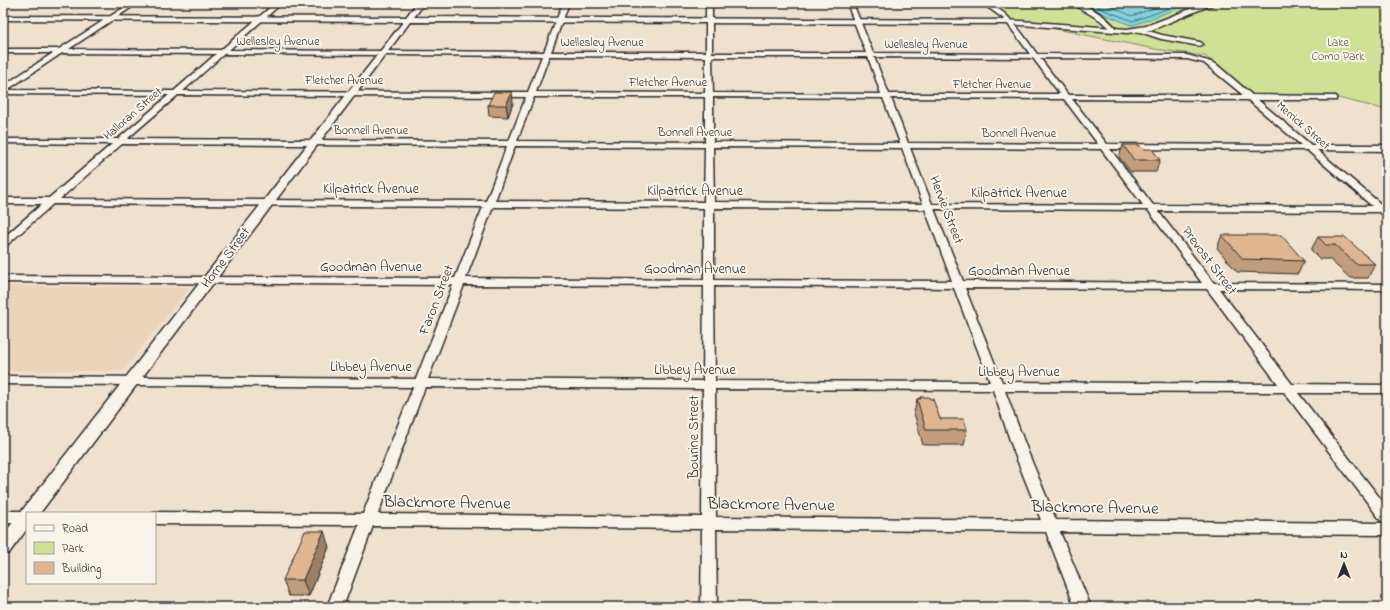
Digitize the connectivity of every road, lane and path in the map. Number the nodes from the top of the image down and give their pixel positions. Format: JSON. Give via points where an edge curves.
{"nodes":[{"id":1,"x":136,"y":3,"type":"edge"},
{"id":2,"x":279,"y":3,"type":"edge"},
{"id":3,"x":421,"y":3,"type":"edge"},
{"id":4,"x":566,"y":3,"type":"edge"},
{"id":5,"x":709,"y":3,"type":"edge"},
{"id":6,"x":850,"y":3,"type":"edge"},
{"id":7,"x":985,"y":3,"type":"edge"},
{"id":8,"x":1212,"y":3,"type":"edge"},
{"id":9,"x":1076,"y":4,"type":"edge"},
{"id":10,"x":3,"y":18,"type":"edge"},
{"id":11,"x":112,"y":18,"type":"junction"},
{"id":12,"x":261,"y":19,"type":"junction"},
{"id":13,"x":409,"y":19,"type":"junction"},
{"id":14,"x":560,"y":20,"type":"junction"},
{"id":15,"x":709,"y":20,"type":"junction"},
{"id":16,"x":858,"y":21,"type":"junction"},
{"id":17,"x":1008,"y":22,"type":"junction"},
{"id":18,"x":1114,"y":30,"type":"junction"},
{"id":19,"x":1139,"y":30,"type":"junction"},
{"id":20,"x":1200,"y":44,"type":"dead end"},
{"id":21,"x":3,"y":51,"type":"edge"},
{"id":22,"x":61,"y":52,"type":"junction"},
{"id":23,"x":222,"y":52,"type":"junction"},
{"id":24,"x":383,"y":53,"type":"junction"},
{"id":25,"x":547,"y":54,"type":"junction"},
{"id":26,"x":709,"y":55,"type":"junction"},
{"id":27,"x":871,"y":56,"type":"junction"},
{"id":28,"x":1034,"y":56,"type":"junction"},
{"id":29,"x":1200,"y":60,"type":"joint"},
{"id":30,"x":3,"y":90,"type":"edge"},
{"id":31,"x":176,"y":93,"type":"junction"},
{"id":32,"x":352,"y":93,"type":"junction"},
{"id":33,"x":531,"y":94,"type":"junction"},
{"id":34,"x":709,"y":95,"type":"junction"},
{"id":35,"x":886,"y":96,"type":"junction"},
{"id":36,"x":1066,"y":97,"type":"junction"},
{"id":37,"x":1252,"y":98,"type":"junction"},
{"id":38,"x":1332,"y":98,"type":"dead end"},
{"id":39,"x":3,"y":141,"type":"edge"},
{"id":40,"x":120,"y":142,"type":"junction"},
{"id":41,"x":314,"y":142,"type":"junction"},
{"id":42,"x":512,"y":144,"type":"junction"},
{"id":43,"x":709,"y":145,"type":"junction"},
{"id":44,"x":905,"y":146,"type":"junction"},
{"id":45,"x":1104,"y":147,"type":"junction"},
{"id":46,"x":1310,"y":148,"type":"junction"},
{"id":47,"x":1387,"y":148,"type":"edge"},
{"id":48,"x":3,"y":201,"type":"edge"},
{"id":49,"x":51,"y":202,"type":"junction"},
{"id":50,"x":268,"y":203,"type":"junction"},
{"id":51,"x":489,"y":204,"type":"junction"},
{"id":52,"x":709,"y":205,"type":"junction"},
{"id":53,"x":929,"y":207,"type":"junction"},
{"id":54,"x":1152,"y":208,"type":"junction"},
{"id":55,"x":1385,"y":211,"type":"edge"},
{"id":56,"x":3,"y":243,"type":"edge"},
{"id":57,"x":3,"y":279,"type":"edge"},
{"id":58,"x":208,"y":281,"type":"junction"},
{"id":59,"x":460,"y":282,"type":"junction"},
{"id":60,"x":709,"y":283,"type":"junction"},
{"id":61,"x":959,"y":284,"type":"junction"},
{"id":62,"x":1209,"y":286,"type":"junction"},
{"id":63,"x":1387,"y":288,"type":"edge"},
{"id":64,"x":3,"y":380,"type":"edge"},
{"id":65,"x":131,"y":381,"type":"junction"},
{"id":66,"x":421,"y":383,"type":"junction"},
{"id":67,"x":709,"y":385,"type":"junction"},
{"id":68,"x":998,"y":387,"type":"junction"},
{"id":69,"x":1288,"y":388,"type":"junction"},
{"id":70,"x":1387,"y":389,"type":"edge"},
{"id":71,"x":31,"y":512,"type":"edge"},
{"id":72,"x":3,"y":516,"type":"edge"},
{"id":73,"x":26,"y":517,"type":"edge"},
{"id":74,"x":26,"y":518,"type":"edge"},
{"id":75,"x":156,"y":518,"type":"edge"},
{"id":76,"x":1387,"y":518,"type":"edge"},
{"id":77,"x":369,"y":520,"type":"junction"},
{"id":78,"x":709,"y":523,"type":"junction"},
{"id":79,"x":1052,"y":526,"type":"junction"},
{"id":80,"x":1387,"y":529,"type":"edge"},
{"id":81,"x":3,"y":548,"type":"edge"},
{"id":82,"x":335,"y":607,"type":"edge"},
{"id":83,"x":709,"y":607,"type":"edge"},
{"id":84,"x":1083,"y":607,"type":"edge"}],
"edges":[{"from":1,"to":11,"type":"street"},
{"from":2,"to":12,"type":"street","name":"Halloran Street"},
{"from":3,"to":13,"type":"street","name":"Horne Street"},
{"from":4,"to":14,"type":"street","name":"Faron Street"},
{"from":5,"to":15,"type":"street","name":"Bourine Street"},
{"from":6,"to":16,"type":"street","name":"Hervie Street"},
{"from":7,"to":17,"type":"street","name":"Prevost Street"},
{"from":8,"to":19,"type":"street"},
{"from":9,"to":18,"type":"street","via":[[1104,20]]},
{"from":10,"to":11,"type":"street"},
{"from":11,"to":12,"type":"street"},
{"from":11,"to":22,"type":"street"},
{"from":12,"to":13,"type":"street"},
{"from":12,"to":23,"type":"street","name":"Halloran Street"},
{"from":13,"to":14,"type":"street"},
{"from":13,"to":24,"type":"street","name":"Horne Street"},
{"from":14,"to":15,"type":"street"},
{"from":14,"to":25,"type":"street","name":"Faron Street"},
{"from":15,"to":16,"type":"street"},
{"from":15,"to":26,"type":"street","name":"Bourine Street"},
{"from":16,"to":17,"type":"street"},
{"from":16,"to":27,"type":"street","name":"Hervie Street"},
{"from":17,"to":18,"type":"street"},
{"from":17,"to":28,"type":"street","name":"Prevost Street"},
{"from":18,"to":19,"type":"street"},
{"from":19,"to":20,"type":"street"},
{"from":21,"to":22,"type":"street","name":"Wellesley Avenue"},
{"from":22,"to":23,"type":"street","name":"Wellesley Avenue"},
{"from":22,"to":30,"type":"street"},
{"from":23,"to":24,"type":"street","name":"Wellesley Avenue"},
{"from":23,"to":31,"type":"street","name":"Halloran Street"},
{"from":24,"to":25,"type":"street","name":"Wellesley Avenue"},
{"from":24,"to":32,"type":"street","name":"Horne Street"},
{"from":25,"to":26,"type":"street","name":"Wellesley Avenue"},
{"from":25,"to":33,"type":"street","name":"Faron Street"},
{"from":26,"to":27,"type":"street","name":"Wellesley Avenue"},
{"from":26,"to":34,"type":"street","name":"Bourine Street"},
{"from":27,"to":28,"type":"street","name":"Wellesley Avenue"},
{"from":27,"to":35,"type":"street","name":"Hervie Street"},
{"from":28,"to":29,"type":"street","name":"Wellesley Avenue","via":[[1177,56]]},
{"from":28,"to":36,"type":"street","name":"Prevost Street"},
{"from":29,"to":37,"type":"street","name":"Merrick Street","via":[[1213,66]]},
{"from":30,"to":31,"type":"street","name":"Fletcher Avenue"},
{"from":31,"to":32,"type":"street","name":"Fletcher Avenue"},
{"from":31,"to":40,"type":"street","name":"Halloran Street"},
{"from":32,"to":33,"type":"street","name":"Fletcher Avenue"},
{"from":32,"to":41,"type":"street","name":"Horne Street"},
{"from":33,"to":34,"type":"street","name":"Fletcher Avenue"},
{"from":33,"to":42,"type":"street","name":"Faron Street"},
{"from":34,"to":35,"type":"street","name":"Fletcher Avenue"},
{"from":34,"to":43,"type":"street","name":"Bourine Street"},
{"from":35,"to":36,"type":"street","name":"Fletcher Avenue"},
{"from":35,"to":44,"type":"street","name":"Hervie Street"},
{"from":36,"to":37,"type":"street","name":"Fletcher Avenue"},
{"from":36,"to":45,"type":"street","name":"Prevost Street"},
{"from":37,"to":38,"type":"street","name":"Fletcher Avenue"},
{"from":37,"to":46,"type":"street","name":"Merrick Street"},
{"from":39,"to":40,"type":"street","name":"Bonnell Avenue"},
{"from":40,"to":41,"type":"street","name":"Bonnell Avenue"},
{"from":40,"to":49,"type":"street","name":"Halloran Street"},
{"from":41,"to":42,"type":"street","name":"Bonnell Avenue"},
{"from":41,"to":50,"type":"street","name":"Horne Street"},
{"from":42,"to":43,"type":"street","name":"Bonnell Avenue"},
{"from":42,"to":51,"type":"street","name":"Faron Street"},
{"from":43,"to":44,"type":"street","name":"Bonnell Avenue"},
{"from":43,"to":52,"type":"street","name":"Bourine Street"},
{"from":44,"to":45,"type":"street","name":"Bonnell Avenue"},
{"from":44,"to":53,"type":"street","name":"Hervie Street"},
{"from":45,"to":46,"type":"street","name":"Bonnell Avenue"},
{"from":45,"to":54,"type":"street","name":"Prevost Street"},
{"from":46,"to":47,"type":"street","name":"Bonnell Avenue"},
{"from":46,"to":55,"type":"street","name":"Merrick Street"},
{"from":48,"to":49,"type":"street","name":"Kilpatrick Avenue"},
{"from":49,"to":50,"type":"street","name":"Kilpatrick Avenue"},
{"from":49,"to":56,"type":"street","name":"Halloran Street"},
{"from":50,"to":51,"type":"street","name":"Kilpatrick Avenue"},
{"from":50,"to":58,"type":"street","name":"Horne Street"},
{"from":51,"to":52,"type":"street","name":"Kilpatrick Avenue"},
{"from":51,"to":59,"type":"street","name":"Faron Street"},
{"from":52,"to":53,"type":"street","name":"Kilpatrick Avenue"},
{"from":52,"to":60,"type":"street","name":"Bourine Street"},
{"from":53,"to":54,"type":"street","name":"Kilpatrick Avenue"},
{"from":53,"to":61,"type":"street","name":"Hervie Street"},
{"from":54,"to":55,"type":"street","name":"Kilpatrick Avenue"},
{"from":54,"to":62,"type":"street","name":"Prevost Street"},
{"from":57,"to":58,"type":"street","name":"Goodman Avenue"},
{"from":58,"to":59,"type":"street","name":"Goodman Avenue"},
{"from":58,"to":65,"type":"street","name":"Horne Street"},
{"from":59,"to":60,"type":"street","name":"Goodman Avenue"},
{"from":59,"to":66,"type":"street","name":"Faron Street"},
{"from":60,"to":61,"type":"street","name":"Goodman Avenue"},
{"from":60,"to":67,"type":"street","name":"Bourine Street"},
{"from":61,"to":62,"type":"street","name":"Goodman Avenue"},
{"from":61,"to":68,"type":"street","name":"Hervie Street"},
{"from":62,"to":63,"type":"street","name":"Goodman Avenue"},
{"from":62,"to":69,"type":"street","name":"Prevost Street"},
{"from":64,"to":65,"type":"street","name":"Libbey Avenue"},
{"from":65,"to":66,"type":"street","name":"Libbey Avenue"},
{"from":65,"to":71,"type":"street","name":"Horne Street"},
{"from":66,"to":67,"type":"street","name":"Libbey Avenue"},
{"from":66,"to":77,"type":"street","name":"Faron Street"},
{"from":67,"to":68,"type":"street","name":"Libbey Avenue"},
{"from":67,"to":78,"type":"street","name":"Bourine Street"},
{"from":68,"to":69,"type":"street","name":"Libbey Avenue"},
{"from":68,"to":79,"type":"street","name":"Hervie Street","via":[[1021,452]]},
{"from":69,"to":70,"type":"street","name":"Libbey Avenue"},
{"from":69,"to":76,"type":"street","name":"Prevost Street"},
{"from":72,"to":73,"type":"street"},
{"from":74,"to":81,"type":"street"},
{"from":75,"to":77,"type":"street","name":"Blackmore Avenue"},
{"from":77,"to":78,"type":"street","name":"Blackmore Avenue"},
{"from":77,"to":82,"type":"street","name":"Faron Street"},
{"from":78,"to":79,"type":"street","name":"Blackmore Avenue"},
{"from":78,"to":83,"type":"street","name":"Bourine Street"},
{"from":79,"to":80,"type":"street","name":"Blackmore Avenue"},
{"from":79,"to":84,"type":"street","name":"Hervie Street"}]}
